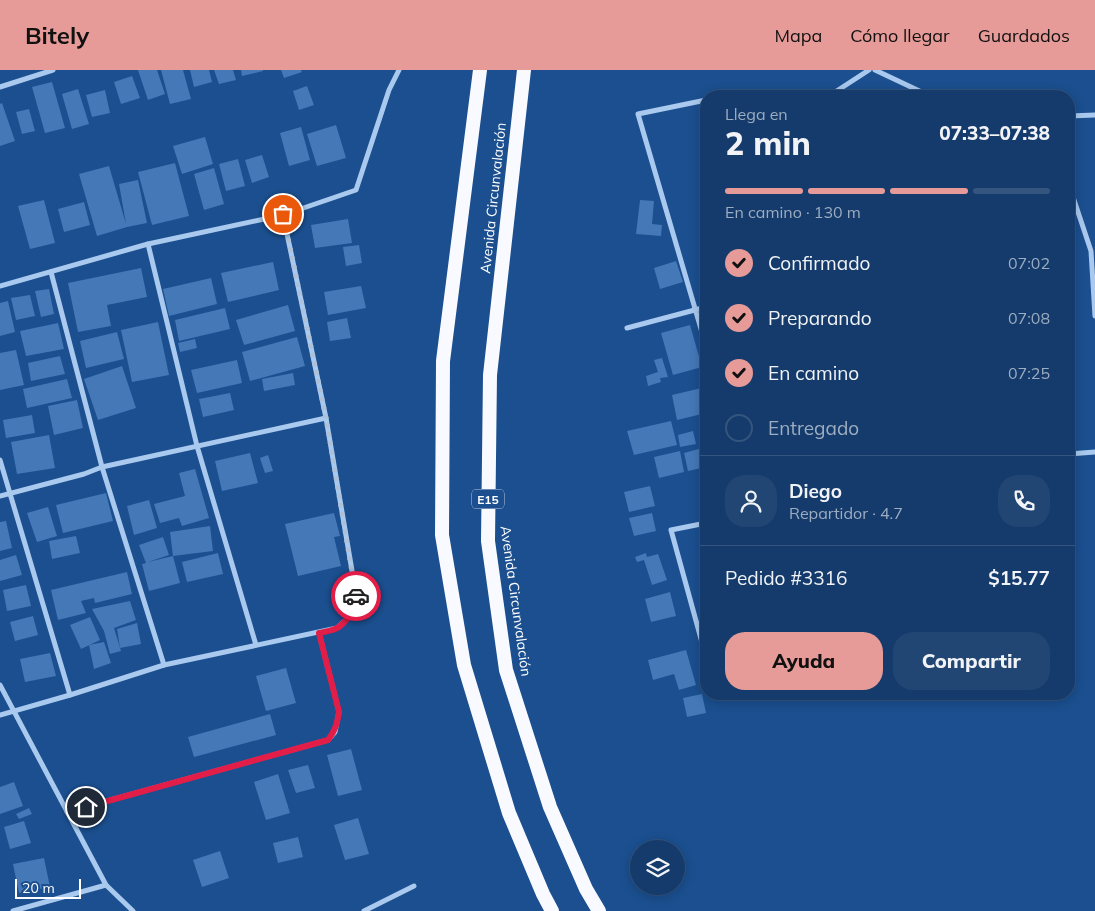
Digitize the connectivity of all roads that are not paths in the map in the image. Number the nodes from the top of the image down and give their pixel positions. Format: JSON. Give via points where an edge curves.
{"nodes":[{"id":1,"x":53,"y":70,"type":"edge"},
{"id":2,"x":399,"y":70,"type":"edge"},
{"id":3,"x":480,"y":70,"type":"edge"},
{"id":4,"x":524,"y":70,"type":"edge"},
{"id":5,"x":869,"y":70,"type":"edge"},
{"id":6,"x":875,"y":70,"type":"edge"},
{"id":7,"x":0,"y":87,"type":"edge"},
{"id":8,"x":839,"y":90,"type":"edge"},
{"id":9,"x":917,"y":90,"type":"edge"},
{"id":10,"x":700,"y":101,"type":"edge"},
{"id":11,"x":1095,"y":115,"type":"edge"},
{"id":12,"x":1075,"y":116,"type":"edge"},
{"id":13,"x":1075,"y":202,"type":"edge"},
{"id":14,"x":283,"y":214,"type":"junction"},
{"id":15,"x":148,"y":244,"type":"junction"},
{"id":16,"x":1093,"y":251,"type":"edge"},
{"id":17,"x":51,"y":272,"type":"junction"},
{"id":18,"x":0,"y":286,"type":"edge"},
{"id":19,"x":700,"y":309,"type":"edge"},
{"id":20,"x":696,"y":310,"type":"junction"},
{"id":21,"x":1095,"y":316,"type":"edge"},
{"id":22,"x":700,"y":324,"type":"edge"},
{"id":23,"x":627,"y":328,"type":"dead end"},
{"id":24,"x":326,"y":418,"type":"junction"},
{"id":25,"x":197,"y":446,"type":"junction"},
{"id":26,"x":1095,"y":452,"type":"edge"},
{"id":27,"x":1075,"y":454,"type":"edge"},
{"id":28,"x":0,"y":460,"type":"edge"},
{"id":29,"x":102,"y":467,"type":"junction"},
{"id":30,"x":9,"y":493,"type":"junction"},
{"id":31,"x":0,"y":496,"type":"edge"},
{"id":32,"x":700,"y":524,"type":"edge"},
{"id":33,"x":700,"y":625,"type":"edge"},
{"id":34,"x":319,"y":633,"type":"junction"},
{"id":35,"x":256,"y":645,"type":"junction"},
{"id":36,"x":164,"y":665,"type":"junction"},
{"id":37,"x":0,"y":685,"type":"edge"},
{"id":38,"x":70,"y":695,"type":"junction"},
{"id":39,"x":14,"y":710,"type":"junction"},
{"id":40,"x":0,"y":715,"type":"edge"},
{"id":41,"x":67,"y":812,"type":"junction"},
{"id":42,"x":106,"y":885,"type":"junction"},
{"id":43,"x":414,"y":886,"type":"dead end"},
{"id":44,"x":13,"y":911,"type":"edge"},
{"id":45,"x":133,"y":911,"type":"edge"},
{"id":46,"x":364,"y":911,"type":"edge"},
{"id":47,"x":552,"y":911,"type":"edge"},
{"id":48,"x":599,"y":911,"type":"edge"}],
"edges":[{"from":1,"to":7,"type":"street"},
{"from":2,"to":14,"type":"street","via":[[356,190]]},
{"from":3,"to":47,"type":"highway","name":"Avenida Circunvalación","via":[[443,361],[442,535],[464,665],[509,813]]},
{"from":4,"to":48,"type":"highway","name":"Avenida Circunvalación","number":"E15","via":[[490,375],[488,541],[506,670],[550,807]]},
{"from":5,"to":8,"type":"street"},
{"from":6,"to":9,"type":"street"},
{"from":10,"to":20,"type":"street","via":[[638,114]]},
{"from":11,"to":12,"type":"street"},
{"from":13,"to":16,"type":"street"},
{"from":14,"to":15,"type":"street"},
{"from":14,"to":24,"type":"street"},
{"from":15,"to":17,"type":"street"},
{"from":15,"to":25,"type":"street"},
{"from":16,"to":21,"type":"street"},
{"from":17,"to":18,"type":"street"},
{"from":17,"to":29,"type":"street"},
{"from":19,"to":20,"type":"street"},
{"from":20,"to":22,"type":"street"},
{"from":20,"to":23,"type":"street"},
{"from":24,"to":25,"type":"street"},
{"from":24,"to":34,"type":"street","via":[[357,600],[350,616],[337,628]]},
{"from":25,"to":29,"type":"street"},
{"from":25,"to":35,"type":"street"},
{"from":26,"to":27,"type":"street"},
{"from":28,"to":30,"type":"street"},
{"from":29,"to":30,"type":"street"},
{"from":29,"to":36,"type":"street"},
{"from":30,"to":31,"type":"street"},
{"from":30,"to":38,"type":"street"},
{"from":32,"to":33,"type":"street","via":[[670,530]]},
{"from":34,"to":35,"type":"street"},
{"from":34,"to":41,"type":"street","via":[[339,712],[335,732],[328,740]]},
{"from":35,"to":36,"type":"street"},
{"from":36,"to":38,"type":"street"},
{"from":37,"to":39,"type":"street"},
{"from":38,"to":39,"type":"street"},
{"from":39,"to":40,"type":"street"},
{"from":39,"to":41,"type":"street"},
{"from":41,"to":42,"type":"street"},
{"from":42,"to":44,"type":"street"},
{"from":42,"to":45,"type":"street"},
{"from":43,"to":46,"type":"street"}]}
